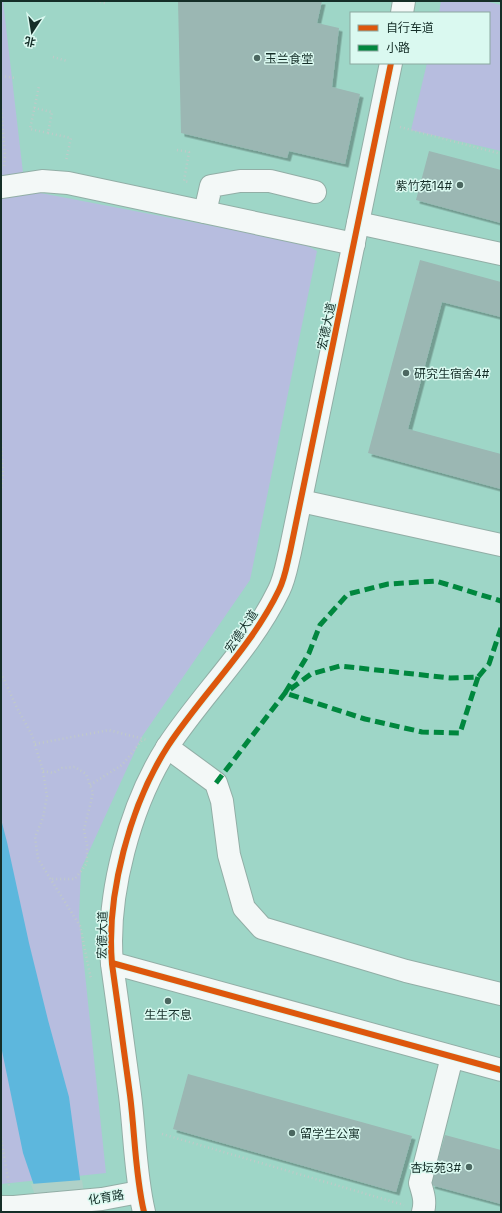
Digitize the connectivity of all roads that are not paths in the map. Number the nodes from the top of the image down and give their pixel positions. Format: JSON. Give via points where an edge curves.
{"nodes":[{"id":1,"x":404,"y":1,"type":"edge"},
{"id":2,"x":402,"y":12,"type":"edge"},
{"id":3,"x":391,"y":64,"type":"edge"},
{"id":4,"x":3,"y":186,"type":"road end"},
{"id":5,"x":315,"y":192,"type":"dead end"},
{"id":6,"x":205,"y":212,"type":"junction"},
{"id":7,"x":356,"y":233,"type":"junction"},
{"id":8,"x":501,"y":254,"type":"edge"},
{"id":9,"x":300,"y":501,"type":"junction"},
{"id":10,"x":501,"y":545,"type":"edge"},
{"id":11,"x":167,"y":747,"type":"junction"},
{"id":12,"x":112,"y":963,"type":"junction"},
{"id":13,"x":501,"y":994,"type":"edge"},
{"id":14,"x":452,"y":1057,"type":"junction"},
{"id":15,"x":501,"y":1070,"type":"edge"},
{"id":16,"x":142,"y":1202,"type":"edge"},
{"id":17,"x":11,"y":1207,"type":"edge"},
{"id":18,"x":423,"y":1211,"type":"edge"}],
"edges":[{"from":1,"to":2,"type":"street"},
{"from":3,"to":7,"type":"street","name":"宏德大道"},
{"from":4,"to":6,"type":"street","via":[[42,181],[61,182]]},
{"from":5,"to":6,"type":"street","via":[[270,182],[240,181],[211,186]]},
{"from":6,"to":7,"type":"street"},
{"from":7,"to":8,"type":"street"},
{"from":7,"to":9,"type":"street","name":"宏德大道"},
{"from":9,"to":10,"type":"street"},
{"from":9,"to":11,"type":"street","name":"宏德大道","via":[[280,588],[247,644]]},
{"from":11,"to":12,"type":"street","name":"宏德大道","via":[[142,795],[121,862],[112,914]]},
{"from":11,"to":13,"type":"street","via":[[216,783],[222,801],[230,855],[244,908],[262,928],[406,971]]},
{"from":12,"to":14,"type":"street"},
{"from":12,"to":16,"type":"street","name":"宏德大道"},
{"from":14,"to":15,"type":"street"},
{"from":14,"to":18,"type":"street","via":[[420,1183],[425,1203]]},
{"from":16,"to":17,"type":"street","name":"化育路","via":[[102,1199]]}]}
